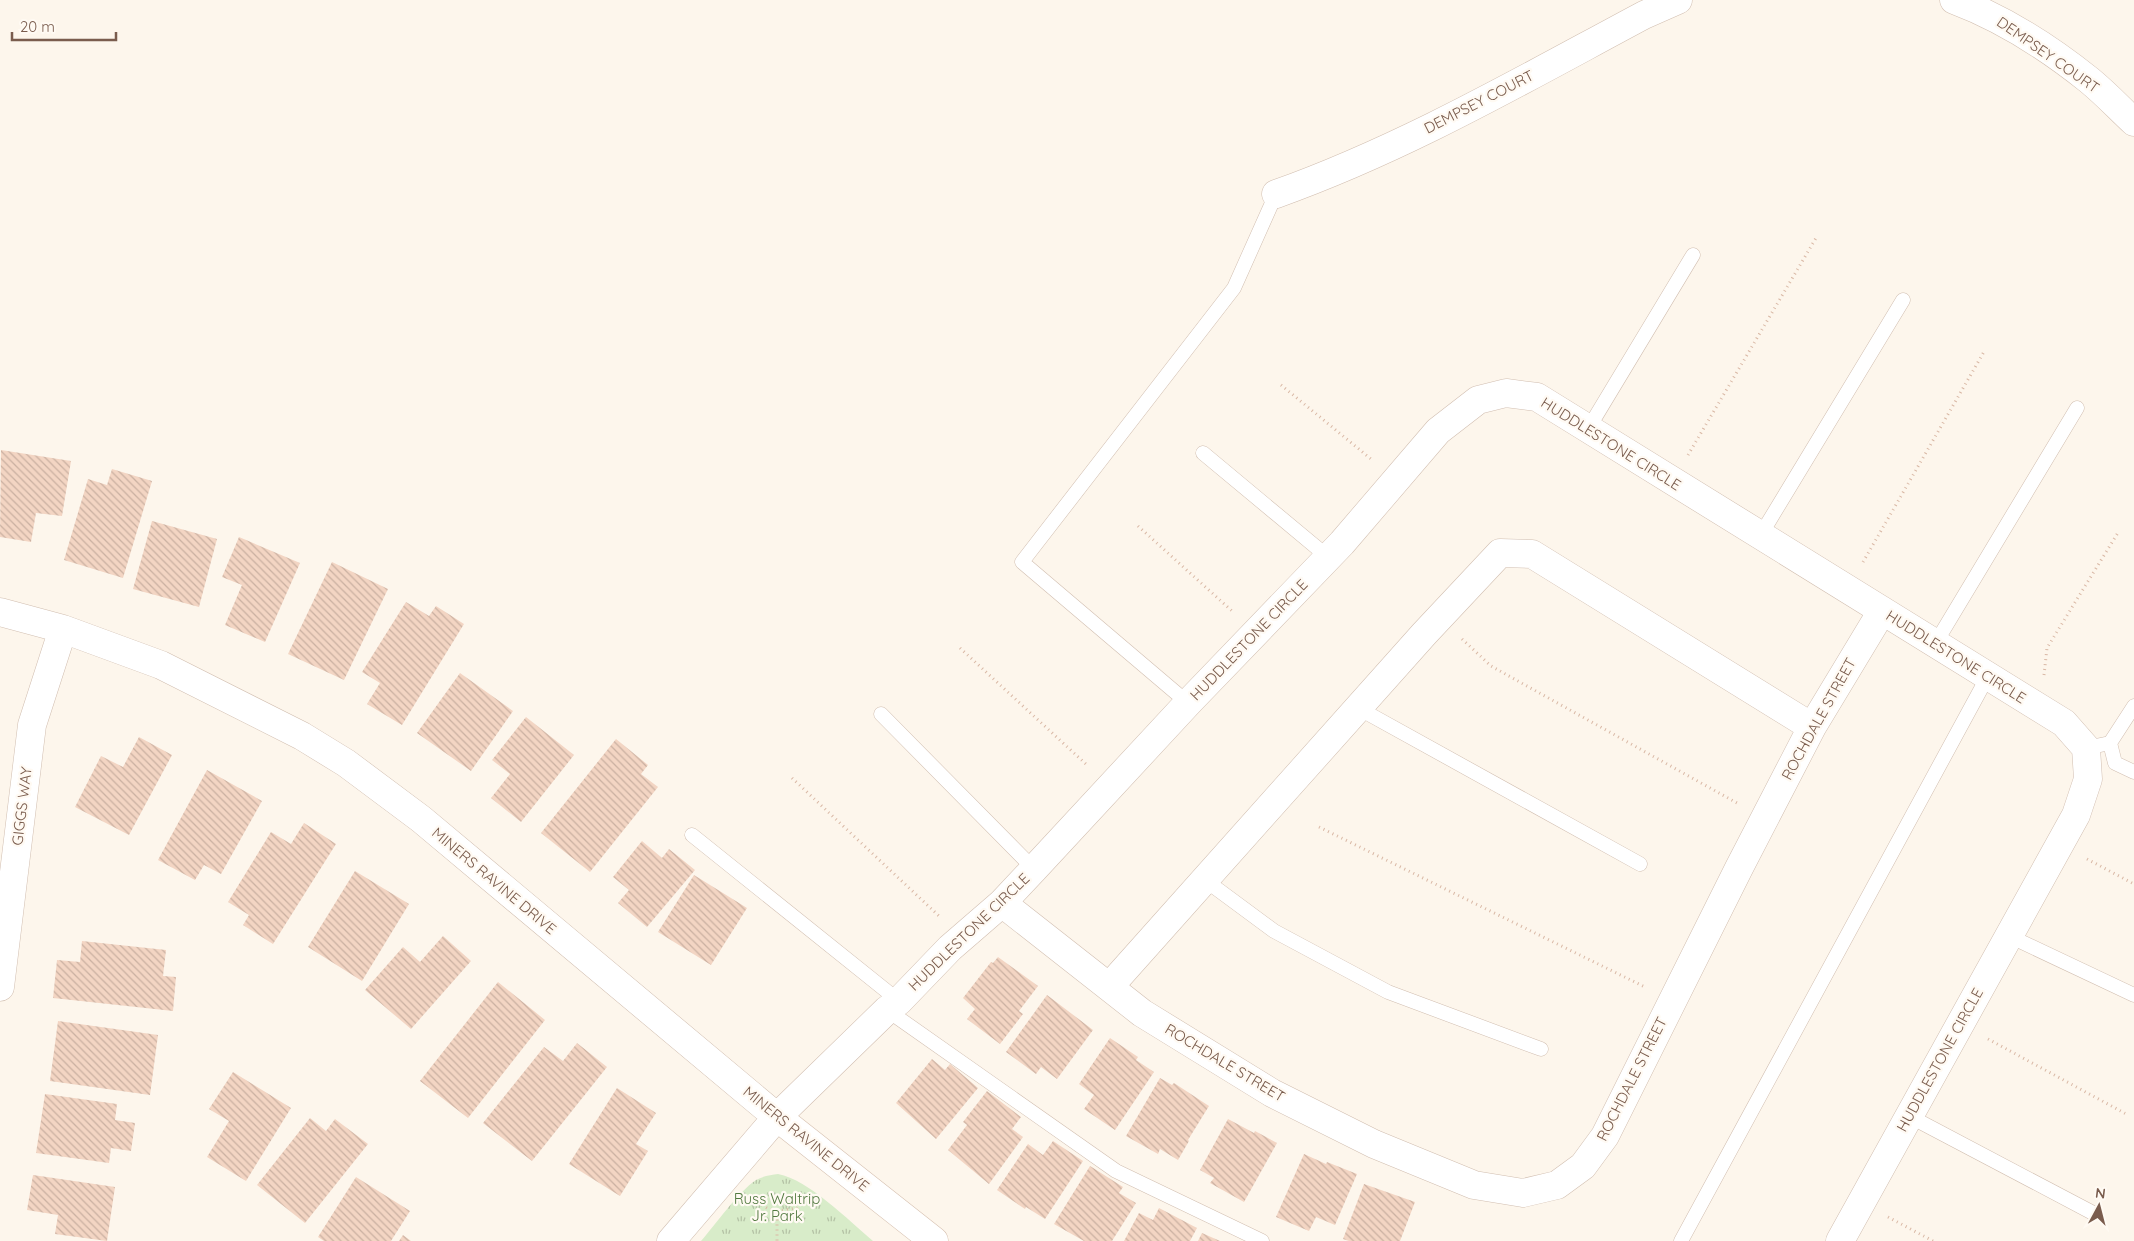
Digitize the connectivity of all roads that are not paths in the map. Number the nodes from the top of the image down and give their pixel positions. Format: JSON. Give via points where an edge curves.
{"nodes":[{"id":1,"x":1678,"y":0,"type":"edge"},
{"id":2,"x":1954,"y":0,"type":"edge"},
{"id":3,"x":2134,"y":122,"type":"edge"},
{"id":4,"x":1276,"y":194,"type":"joint"},
{"id":5,"x":1693,"y":255,"type":"dead end"},
{"id":6,"x":1903,"y":300,"type":"dead end"},
{"id":7,"x":2077,"y":408,"type":"dead end"},
{"id":8,"x":1588,"y":429,"type":"junction"},
{"id":9,"x":1203,"y":453,"type":"dead end"},
{"id":10,"x":1760,"y":536,"type":"junction"},
{"id":11,"x":1328,"y":557,"type":"junction"},
{"id":12,"x":1882,"y":611,"type":"junction"},
{"id":13,"x":0,"y":612,"type":"edge"},
{"id":14,"x":62,"y":629,"type":"junction"},
{"id":15,"x":1935,"y":644,"type":"junction"},
{"id":16,"x":1988,"y":676,"type":"junction"},
{"id":17,"x":1188,"y":703,"type":"junction"},
{"id":18,"x":2134,"y":706,"type":"edge"},
{"id":19,"x":1358,"y":708,"type":"junction"},
{"id":20,"x":881,"y":714,"type":"dead end"},
{"id":21,"x":1812,"y":727,"type":"junction"},
{"id":22,"x":2098,"y":746,"type":"junction"},
{"id":23,"x":2134,"y":772,"type":"edge"},
{"id":24,"x":692,"y":835,"type":"dead end"},
{"id":25,"x":1640,"y":864,"type":"dead end"},
{"id":26,"x":1034,"y":869,"type":"junction"},
{"id":27,"x":1205,"y":880,"type":"junction"},
{"id":28,"x":1002,"y":903,"type":"junction"},
{"id":29,"x":2009,"y":936,"type":"junction"},
{"id":30,"x":0,"y":986,"type":"edge"},
{"id":31,"x":1109,"y":987,"type":"junction"},
{"id":32,"x":2134,"y":995,"type":"edge"},
{"id":33,"x":893,"y":1006,"type":"junction"},
{"id":34,"x":1541,"y":1049,"type":"dead end"},
{"id":35,"x":1909,"y":1116,"type":"junction"},
{"id":36,"x":777,"y":1117,"type":"junction"},
{"id":37,"x":2093,"y":1213,"type":"dead end"},
{"id":38,"x":671,"y":1241,"type":"edge"},
{"id":39,"x":934,"y":1241,"type":"edge"},
{"id":40,"x":1262,"y":1241,"type":"edge"},
{"id":41,"x":1680,"y":1241,"type":"edge"},
{"id":42,"x":1840,"y":1241,"type":"edge"}],
"edges":[{"from":1,"to":4,"type":"street","name":"DEMPSEY COURT","via":[[1446,120],[1335,172]]},
{"from":2,"to":3,"type":"street","name":"DEMPSEY COURT","via":[[1985,12],[2037,44],[2089,80]]},
{"from":4,"to":17,"type":"lane","via":[[1234,288],[1022,562]]},
{"from":5,"to":8,"type":"lane"},
{"from":6,"to":10,"type":"lane"},
{"from":7,"to":15,"type":"lane"},
{"from":8,"to":10,"type":"street","name":"HUDDLESTONE CIRCLE"},
{"from":8,"to":11,"type":"street","name":"HUDDLESTONE CIRCLE","via":[[1537,397],[1506,394],[1478,400],[1438,431]]},
{"from":9,"to":11,"type":"lane"},
{"from":10,"to":12,"type":"street","name":"HUDDLESTONE CIRCLE"},
{"from":11,"to":17,"type":"street","name":"HUDDLESTONE CIRCLE"},
{"from":12,"to":15,"type":"street","name":"HUDDLESTONE CIRCLE"},
{"from":12,"to":21,"type":"street","name":"ROCHDALE STREET"},
{"from":13,"to":14,"type":"street","name":"MINERS RAVINE DRIVE"},
{"from":14,"to":30,"type":"street","name":"GIGGS WAY","via":[[32,725]]},
{"from":14,"to":36,"type":"street","name":"MINERS RAVINE DRIVE","via":[[161,665],[302,736],[346,763],[421,819]]},
{"from":15,"to":16,"type":"street","name":"HUDDLESTONE CIRCLE"},
{"from":16,"to":22,"type":"street","name":"HUDDLESTONE CIRCLE"},
{"from":16,"to":41,"type":"lane"},
{"from":17,"to":26,"type":"street","name":"HUDDLESTONE CIRCLE"},
{"from":18,"to":22,"type":"lane"},
{"from":19,"to":21,"type":"street","via":[[1500,553],[1532,554]]},
{"from":19,"to":25,"type":"lane"},
{"from":19,"to":27,"type":"street"},
{"from":20,"to":26,"type":"lane"},
{"from":21,"to":31,"type":"street","name":"ROCHDALE STREET","via":[[1605,1136],[1583,1166],[1557,1184],[1523,1193],[1474,1185],[1365,1140],[1272,1093],[1142,1013]]},
{"from":22,"to":23,"type":"lane","via":[[2115,763]]},
{"from":22,"to":29,"type":"street","name":"HUDDLESTONE CIRCLE","via":[[2076,815]]},
{"from":24,"to":33,"type":"lane"},
{"from":26,"to":28,"type":"street","name":"HUDDLESTONE CIRCLE"},
{"from":27,"to":31,"type":"street"},
{"from":27,"to":34,"type":"lane","via":[[1274,931],[1388,992]]},
{"from":28,"to":31,"type":"street","name":"ROCHDALE STREET"},
{"from":28,"to":33,"type":"street","name":"HUDDLESTONE CIRCLE","via":[[961,938]]},
{"from":29,"to":32,"type":"lane"},
{"from":29,"to":35,"type":"street","name":"HUDDLESTONE CIRCLE"},
{"from":33,"to":36,"type":"street","name":"HUDDLESTONE CIRCLE"},
{"from":33,"to":40,"type":"lane","via":[[1116,1171]]},
{"from":35,"to":37,"type":"lane"},
{"from":35,"to":42,"type":"street","name":"HUDDLESTONE CIRCLE"},
{"from":36,"to":38,"type":"street","name":"HUDDLESTONE CIRCLE"},
{"from":36,"to":39,"type":"street","name":"MINERS RAVINE DRIVE"}]}
